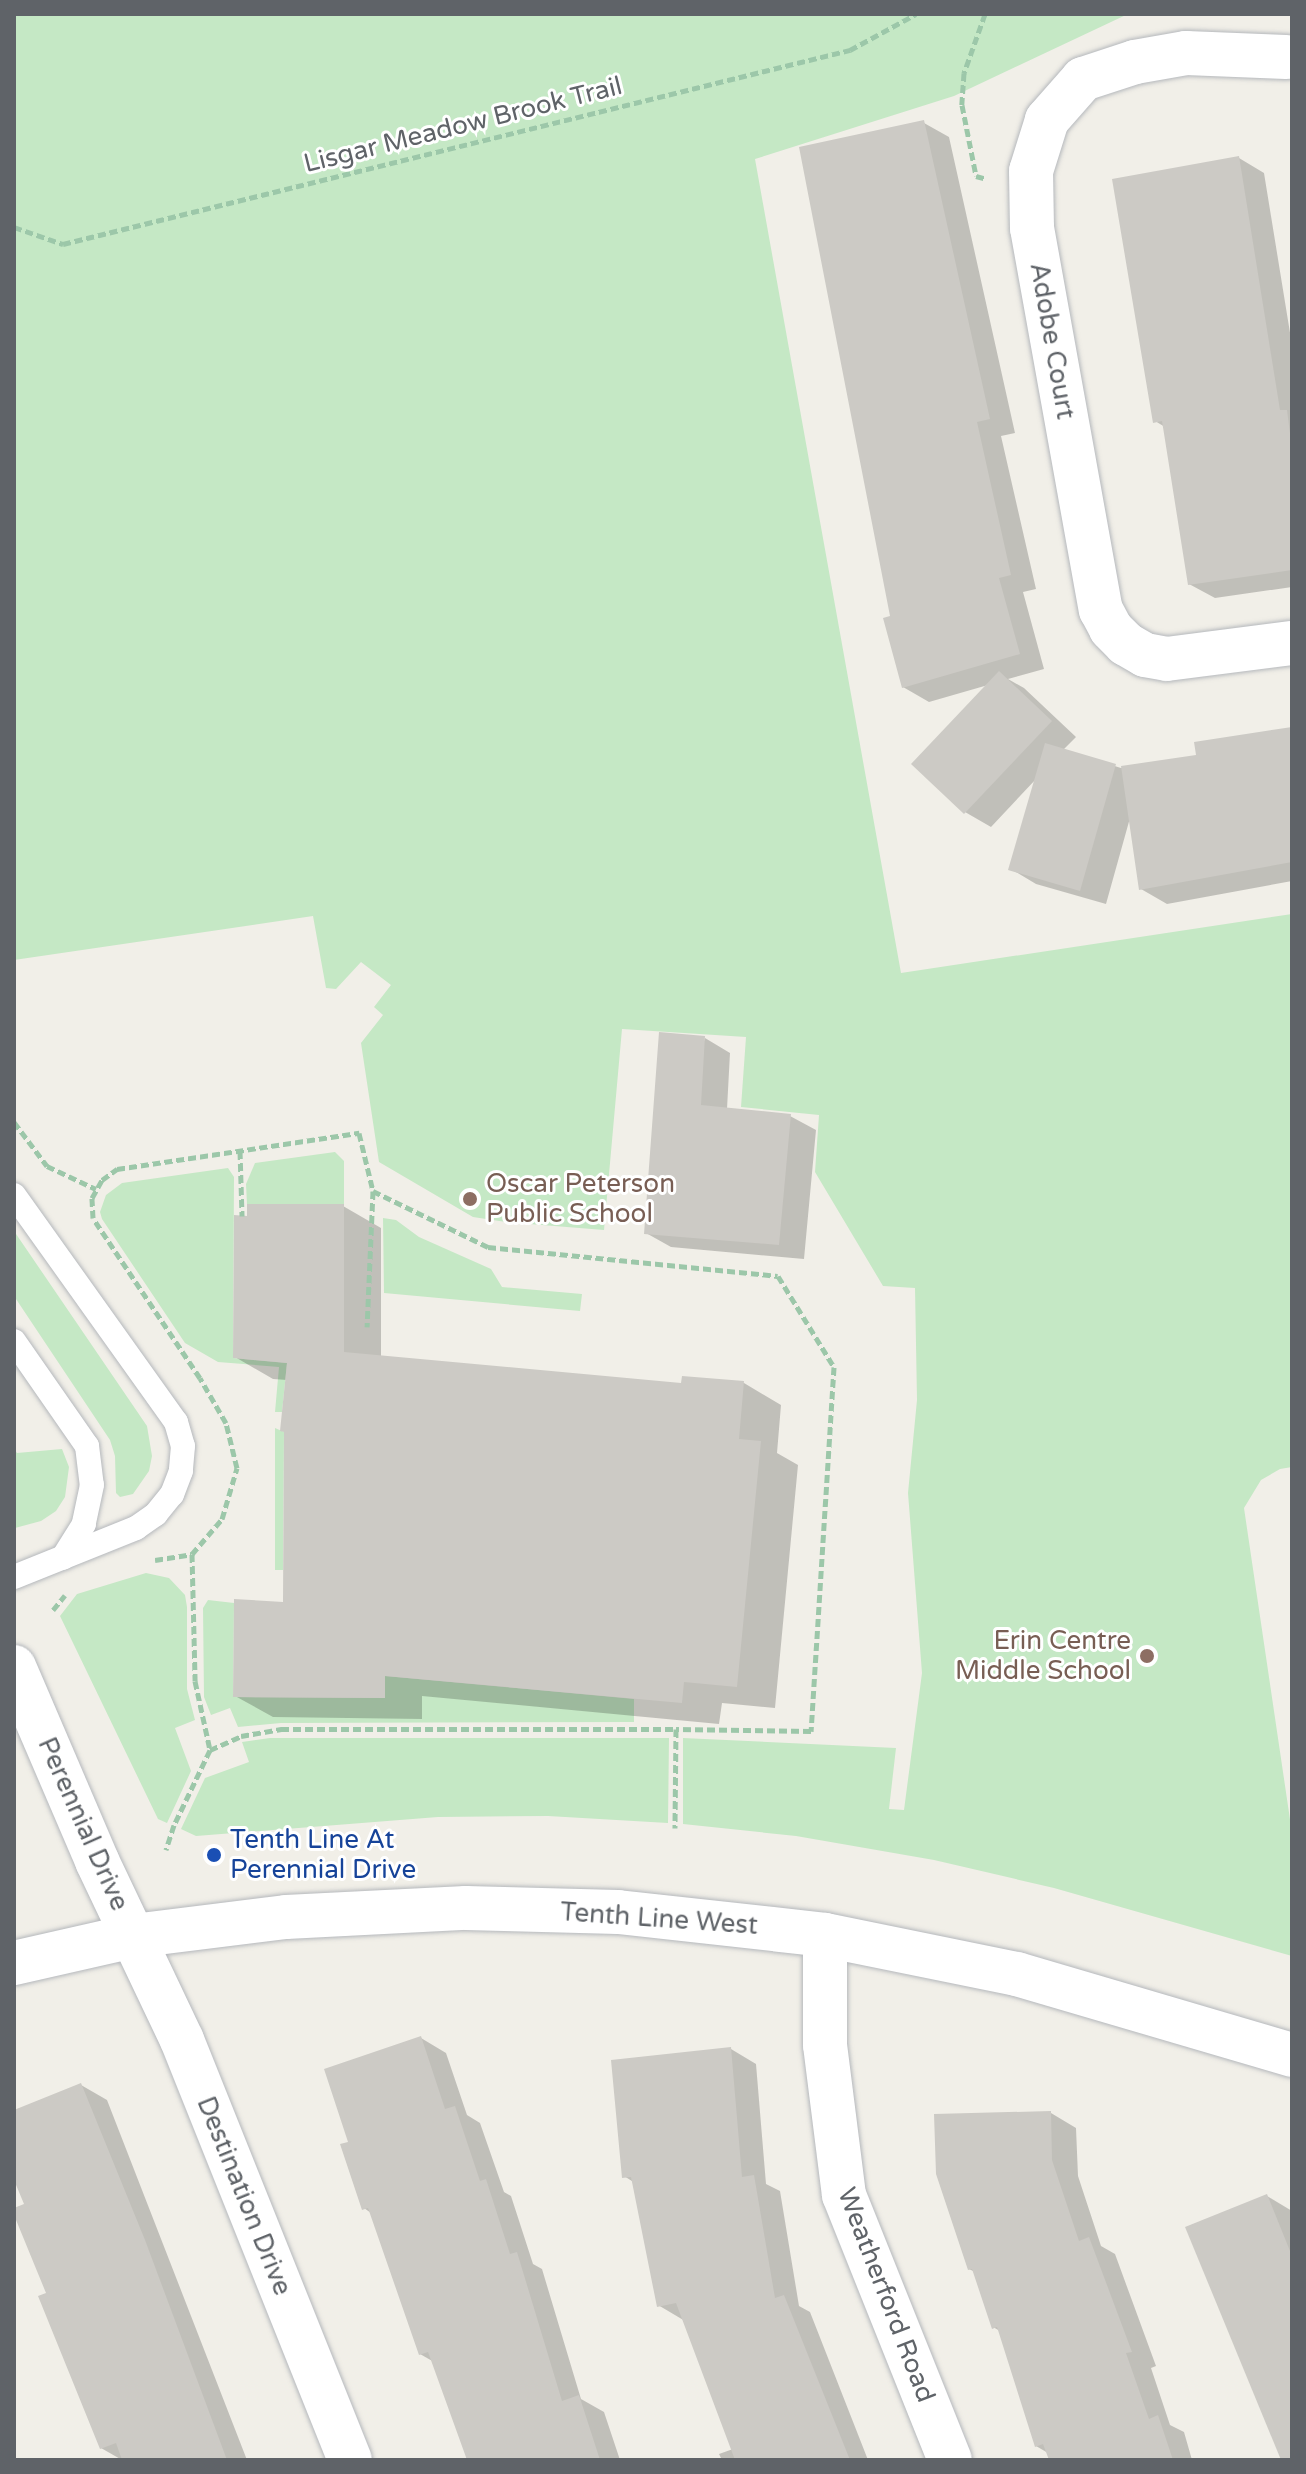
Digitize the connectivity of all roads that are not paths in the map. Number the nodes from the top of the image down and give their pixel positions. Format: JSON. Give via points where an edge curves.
{"nodes":[{"id":1,"x":1286,"y":57,"type":"dead end"},
{"id":2,"x":1292,"y":643,"type":"edge"},
{"id":3,"x":14,"y":1195,"type":"edge"},
{"id":4,"x":14,"y":1341,"type":"edge"},
{"id":5,"x":63,"y":1558,"type":"junction"},
{"id":6,"x":14,"y":1577,"type":"edge"},
{"id":7,"x":14,"y":1667,"type":"edge"},
{"id":8,"x":825,"y":1935,"type":"junction"},
{"id":9,"x":133,"y":1936,"type":"junction"},
{"id":10,"x":14,"y":1963,"type":"edge"},
{"id":11,"x":1292,"y":2055,"type":"edge"},
{"id":12,"x":350,"y":2460,"type":"edge"},
{"id":13,"x":950,"y":2460,"type":"edge"}],
"edges":[{"from":1,"to":2,"type":"street","name":"Adobe Court","via":[[1186,53],[1083,79],[1047,120],[1035,147],[1031,189],[1032,228],[1101,610],[1111,629],[1145,655],[1167,659]]},
{"from":3,"to":5,"type":"lane","via":[[176,1422],[183,1446],[172,1494],[156,1514],[136,1528]]},
{"from":4,"to":5,"type":"lane","via":[[87,1446],[92,1485],[87,1511]]},
{"from":5,"to":6,"type":"lane"},
{"from":7,"to":9,"type":"street","name":"Perennial Drive"},
{"from":8,"to":9,"type":"street","name":"Tenth Line West","via":[[618,1912],[466,1908],[286,1917]]},
{"from":8,"to":11,"type":"street","name":"Tenth Line West","via":[[1017,1974]]},
{"from":8,"to":13,"type":"street","name":"Weatherford Road","via":[[825,2045],[844,2195]]},
{"from":9,"to":10,"type":"street","name":"Tenth Line West"},
{"from":9,"to":12,"type":"street","name":"Destination Drive","via":[[182,2040]]}]}
